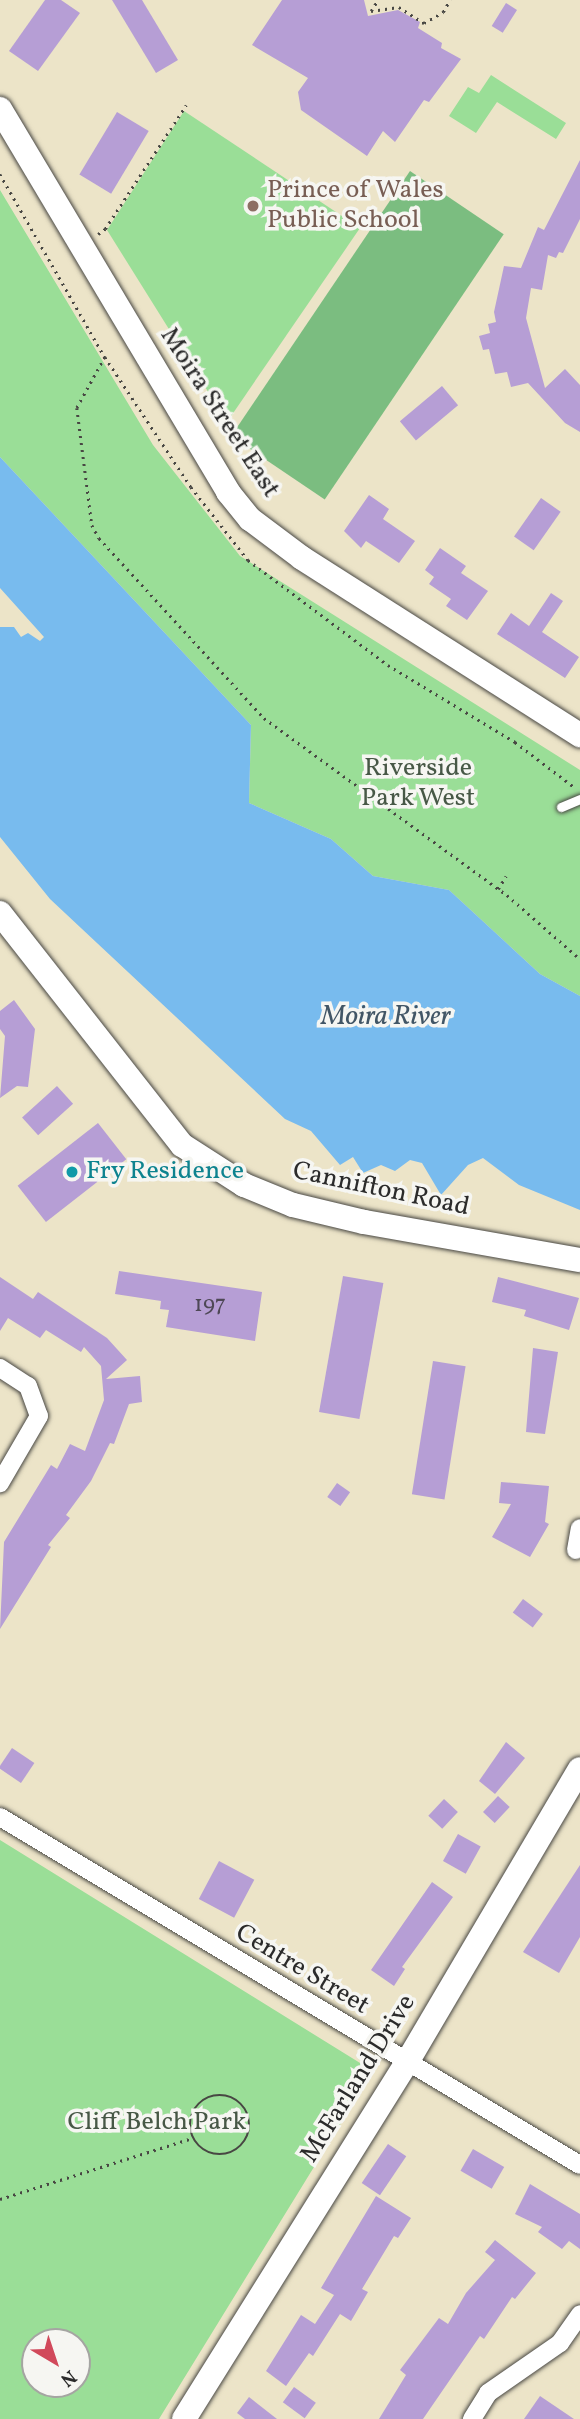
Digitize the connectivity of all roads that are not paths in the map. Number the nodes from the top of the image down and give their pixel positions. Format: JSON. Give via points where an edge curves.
{"nodes":[{"id":1,"x":0,"y":109,"type":"edge"},
{"id":2,"x":580,"y":735,"type":"edge"},
{"id":3,"x":580,"y":799,"type":"edge"},
{"id":4,"x":561,"y":807,"type":"dead end"},
{"id":5,"x":0,"y":913,"type":"edge"},
{"id":6,"x":580,"y":1260,"type":"edge"},
{"id":7,"x":0,"y":1368,"type":"edge"},
{"id":8,"x":0,"y":1483,"type":"edge"},
{"id":9,"x":580,"y":1528,"type":"edge"},
{"id":10,"x":576,"y":1550,"type":"dead end"},
{"id":11,"x":580,"y":1769,"type":"edge"},
{"id":12,"x":0,"y":1817,"type":"edge"},
{"id":13,"x":407,"y":2064,"type":"junction"},
{"id":14,"x":580,"y":2165,"type":"edge"},
{"id":15,"x":580,"y":2314,"type":"edge"},
{"id":16,"x":184,"y":2419,"type":"edge"},
{"id":17,"x":472,"y":2419,"type":"edge"}],
"edges":[{"from":1,"to":2,"type":"street","name":"Moira Street East","via":[[228,492],[250,519],[302,558]]},
{"from":3,"to":4,"type":"lane"},
{"from":5,"to":6,"type":"street","name":"Cannifton Road","via":[[182,1145],[244,1185],[293,1205],[364,1222]]},
{"from":7,"to":8,"type":"street","via":[[28,1386],[39,1407],[39,1416]]},
{"from":9,"to":10,"type":"street"},
{"from":11,"to":13,"type":"street","name":"McFarland Drive"},
{"from":12,"to":13,"type":"street","name":"Centre Street"},
{"from":13,"to":14,"type":"street","name":"Centre Street"},
{"from":13,"to":16,"type":"street","name":"McFarland Drive"},
{"from":15,"to":17,"type":"street","via":[[551,2351],[488,2393]]}]}
